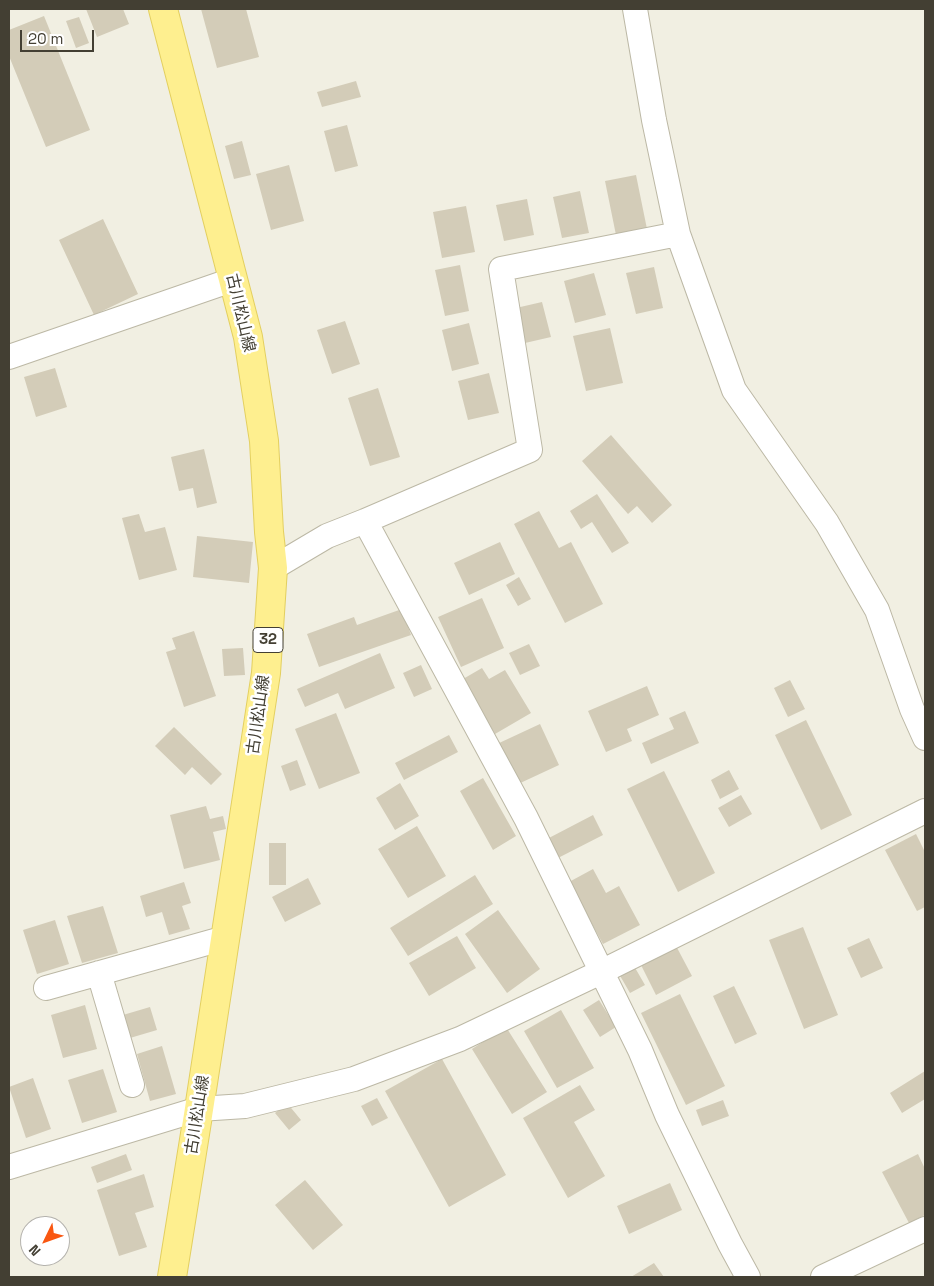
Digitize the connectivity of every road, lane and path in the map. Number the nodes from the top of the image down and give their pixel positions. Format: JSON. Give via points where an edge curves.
{"nodes":[{"id":1,"x":163,"y":9,"type":"edge"},
{"id":2,"x":635,"y":9,"type":"edge"},
{"id":3,"x":678,"y":234,"type":"junction"},
{"id":4,"x":232,"y":280,"type":"junction"},
{"id":5,"x":9,"y":356,"type":"edge"},
{"id":6,"x":365,"y":521,"type":"junction"},
{"id":7,"x":273,"y":568,"type":"junction"},
{"id":8,"x":925,"y":738,"type":"edge"},
{"id":9,"x":925,"y":811,"type":"edge"},
{"id":10,"x":225,"y":938,"type":"junction"},
{"id":11,"x":601,"y":972,"type":"junction"},
{"id":12,"x":99,"y":973,"type":"junction"},
{"id":13,"x":46,"y":988,"type":"dead end"},
{"id":14,"x":132,"y":1084,"type":"dead end"},
{"id":15,"x":199,"y":1109,"type":"junction"},
{"id":16,"x":9,"y":1166,"type":"edge"},
{"id":17,"x":925,"y":1229,"type":"edge"},
{"id":18,"x":172,"y":1277,"type":"edge"},
{"id":19,"x":748,"y":1277,"type":"edge"},
{"id":20,"x":823,"y":1277,"type":"edge"}],
"edges":[{"from":1,"to":4,"type":"main road","name":"古川松山線","number":"32"},
{"from":2,"to":3,"type":"street"},
{"from":3,"to":6,"type":"street","via":[[501,268],[530,450]]},
{"from":3,"to":8,"type":"street","via":[[734,390],[827,523],[877,610]]},
{"from":4,"to":5,"type":"street"},
{"from":4,"to":7,"type":"main road","name":"古川松山線","number":"32","via":[[248,336],[264,442]]},
{"from":6,"to":7,"type":"street","via":[[327,536]]},
{"from":6,"to":11,"type":"street","via":[[526,818]]},
{"from":7,"to":10,"type":"main road","name":"古川松山線","number":"32","via":[[266,673]]},
{"from":9,"to":11,"type":"street"},
{"from":10,"to":12,"type":"street"},
{"from":10,"to":15,"type":"main road","name":"古川松山線","number":"32"},
{"from":11,"to":15,"type":"street","via":[[460,1039],[354,1079],[246,1106]]},
{"from":11,"to":19,"type":"street","via":[[640,1050],[667,1115]]},
{"from":12,"to":13,"type":"street"},
{"from":12,"to":14,"type":"street"},
{"from":15,"to":16,"type":"street"},
{"from":15,"to":18,"type":"main road","name":"古川松山線","number":"32"},
{"from":17,"to":20,"type":"street"}]}
